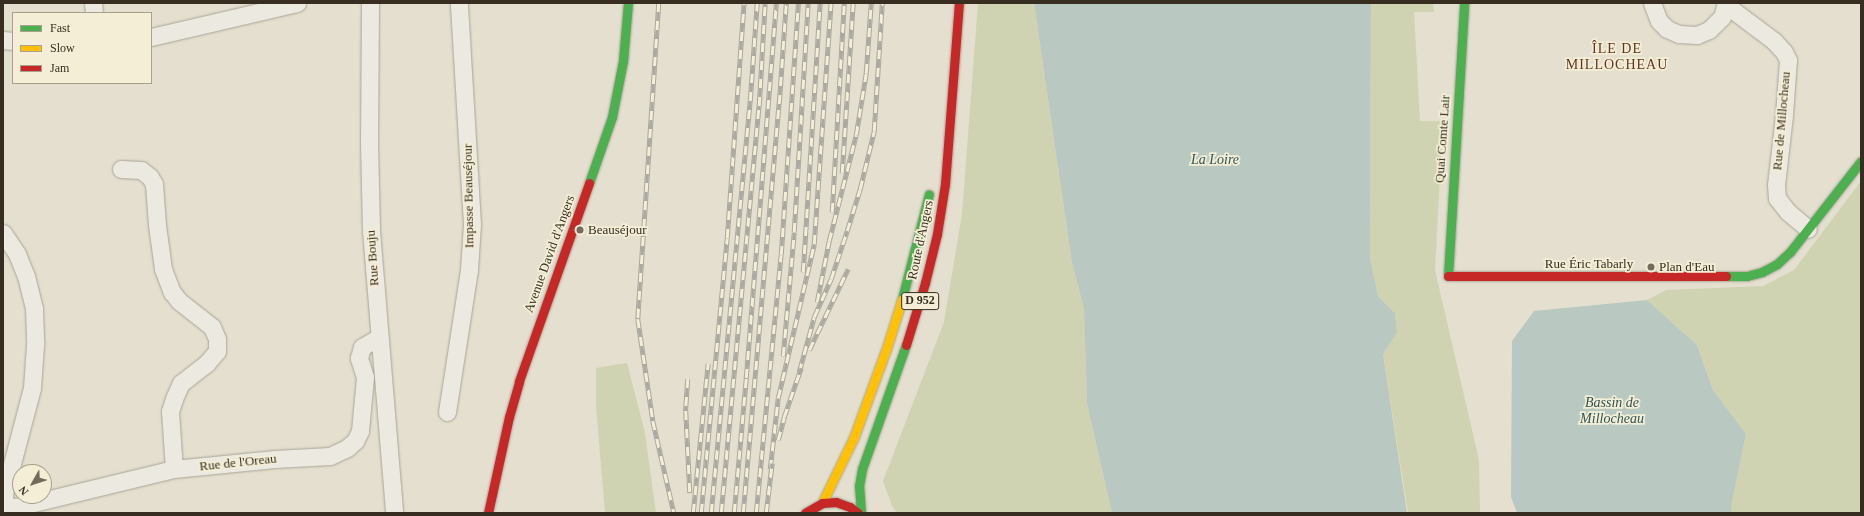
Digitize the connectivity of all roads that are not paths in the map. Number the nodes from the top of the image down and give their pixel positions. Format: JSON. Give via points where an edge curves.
{"nodes":[{"id":1,"x":297,"y":3,"type":"edge"},
{"id":2,"x":370,"y":3,"type":"edge"},
{"id":3,"x":459,"y":3,"type":"edge"},
{"id":4,"x":628,"y":3,"type":"edge"},
{"id":5,"x":959,"y":3,"type":"edge"},
{"id":6,"x":1464,"y":3,"type":"edge"},
{"id":7,"x":1652,"y":3,"type":"edge"},
{"id":8,"x":1726,"y":4,"type":"edge"},
{"id":9,"x":152,"y":37,"type":"edge"},
{"id":10,"x":952,"y":82,"type":"junction"},
{"id":11,"x":938,"y":150,"type":"dead end"},
{"id":12,"x":1861,"y":160,"type":"edge"},
{"id":13,"x":121,"y":169,"type":"dead end"},
{"id":14,"x":930,"y":188,"type":"dead end"},
{"id":15,"x":1808,"y":229,"type":"junction"},
{"id":16,"x":3,"y":233,"type":"edge"},
{"id":17,"x":1448,"y":277,"type":"joint"},
{"id":18,"x":379,"y":336,"type":"junction"},
{"id":19,"x":447,"y":412,"type":"dead end"},
{"id":20,"x":174,"y":469,"type":"junction"},
{"id":21,"x":822,"y":503,"type":"junction"},
{"id":22,"x":4,"y":508,"type":"edge"},
{"id":23,"x":394,"y":513,"type":"edge"},
{"id":24,"x":488,"y":513,"type":"edge"},
{"id":25,"x":805,"y":513,"type":"edge"},
{"id":26,"x":860,"y":513,"type":"edge"}],
"edges":[{"from":1,"to":9,"type":"street"},
{"from":2,"to":18,"type":"street","name":"Rue Bouju","via":[[371,231]]},
{"from":3,"to":19,"type":"street","name":"Impasse Beauséjour","via":[[472,224],[469,270]]},
{"from":4,"to":24,"type":"street","name":"Avenue David d'Angers","via":[[623,61],[612,117],[519,381]]},
{"from":5,"to":10,"type":"street","name":"Route d'Angers","number":"D 952"},
{"from":6,"to":17,"type":"street","name":"Quai Comte Lair"},
{"from":7,"to":8,"type":"street","name":"Rue de Millocheau","via":[[1659,21],[1667,29],[1679,34],[1697,35],[1709,30],[1722,17]]},
{"from":8,"to":15,"type":"street","name":"Rue de Millocheau","via":[[1774,41],[1788,60],[1776,185],[1777,198],[1788,212]]},
{"from":10,"to":11,"type":"street","name":"Route d'Angers","number":"D 952"},
{"from":10,"to":26,"type":"street","name":"Route d'Angers","number":"D 952","via":[[945,184],[932,259],[903,353],[862,469],[859,486]]},
{"from":12,"to":15,"type":"street","name":"Rue Éric Tabarly"},
{"from":13,"to":20,"type":"street","via":[[141,170],[154,184],[163,269],[172,292],[180,302],[212,327],[217,339],[217,351],[207,363],[181,383],[170,411]]},
{"from":14,"to":21,"type":"street","name":"Route d'Angers","number":"D 952","via":[[909,278],[887,347],[860,423]]},
{"from":15,"to":17,"type":"street","name":"Rue Éric Tabarly","via":[[1778,264],[1747,276]]},
{"from":16,"to":22,"type":"street","via":[[17,254],[26,276],[34,309],[36,345],[32,388],[4,494]]},
{"from":18,"to":20,"type":"street","name":"Rue de l'Oreau","via":[[362,347],[359,358],[365,377],[360,431],[355,441],[347,448],[330,456]]},
{"from":18,"to":23,"type":"street","name":"Rue Bouju"},
{"from":20,"to":22,"type":"street","name":"Rue de l'Oreau"},
{"from":21,"to":25,"type":"street"},
{"from":21,"to":26,"type":"street","via":[[836,502]]}]}
